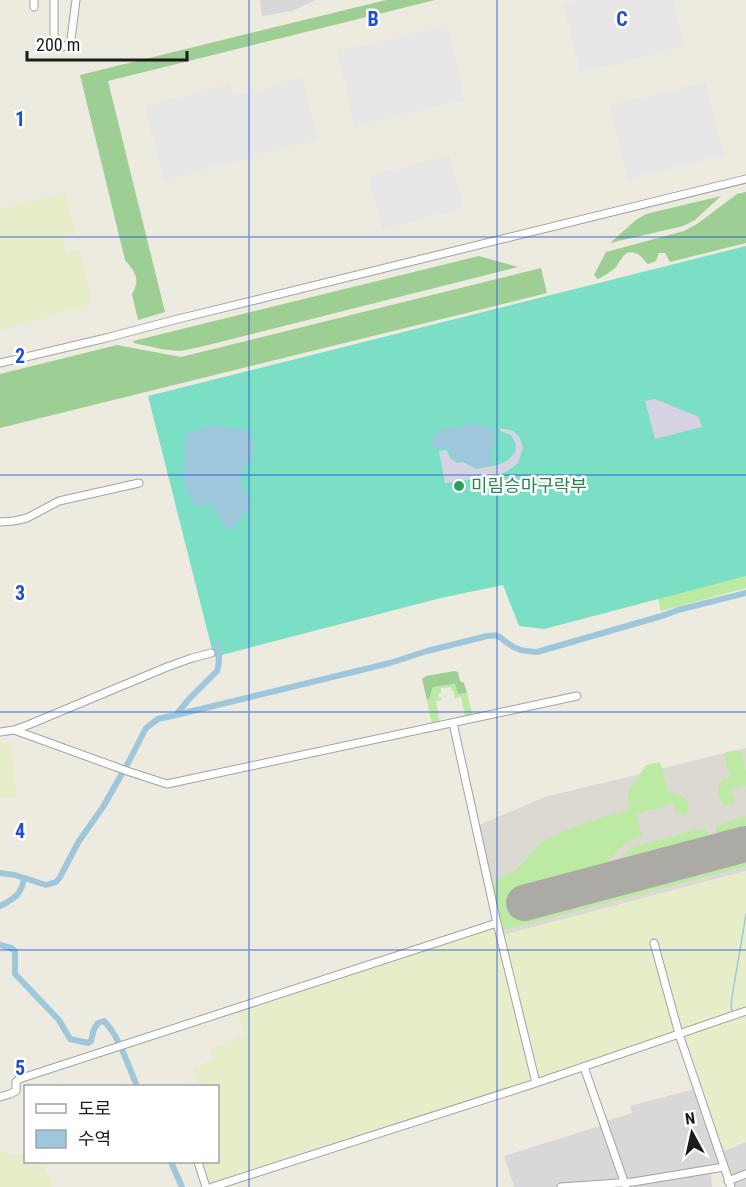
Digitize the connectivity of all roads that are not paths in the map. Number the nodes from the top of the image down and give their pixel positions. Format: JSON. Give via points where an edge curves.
{"nodes":[{"id":1,"x":54,"y":0,"type":"edge"},
{"id":2,"x":76,"y":0,"type":"edge"},
{"id":3,"x":746,"y":179,"type":"edge"},
{"id":4,"x":0,"y":363,"type":"edge"},
{"id":5,"x":139,"y":483,"type":"dead end"},
{"id":6,"x":0,"y":522,"type":"edge"},
{"id":7,"x":212,"y":653,"type":"dead end"},
{"id":8,"x":577,"y":696,"type":"dead end"},
{"id":9,"x":453,"y":723,"type":"junction"},
{"id":10,"x":14,"y":730,"type":"junction"},
{"id":11,"x":0,"y":732,"type":"edge"},
{"id":12,"x":497,"y":923,"type":"junction"},
{"id":13,"x":654,"y":943,"type":"dead end"},
{"id":14,"x":746,"y":1011,"type":"edge"},
{"id":15,"x":679,"y":1034,"type":"junction"},
{"id":16,"x":584,"y":1067,"type":"junction"},
{"id":17,"x":536,"y":1083,"type":"junction"},
{"id":18,"x":0,"y":1097,"type":"edge"},
{"id":19,"x":199,"y":1163,"type":"edge"},
{"id":20,"x":724,"y":1167,"type":"junction"},
{"id":21,"x":746,"y":1174,"type":"edge"},
{"id":22,"x":729,"y":1184,"type":"edge"},
{"id":23,"x":626,"y":1185,"type":"edge"},
{"id":24,"x":206,"y":1187,"type":"edge"},
{"id":25,"x":212,"y":1187,"type":"edge"},
{"id":26,"x":561,"y":1187,"type":"edge"}],
"edges":[{"from":1,"to":2,"type":"street","via":[[54,44],[60,48],[71,39]]},
{"from":3,"to":4,"type":"street"},
{"from":5,"to":6,"type":"street","via":[[59,501],[27,518]]},
{"from":7,"to":10,"type":"street","via":[[167,667]]},
{"from":8,"to":9,"type":"street"},
{"from":9,"to":10,"type":"street","via":[[167,784]]},
{"from":9,"to":12,"type":"street"},
{"from":10,"to":11,"type":"street"},
{"from":12,"to":17,"type":"street"},
{"from":12,"to":18,"type":"street","via":[[19,1078],[16,1091]]},
{"from":13,"to":15,"type":"street"},
{"from":14,"to":15,"type":"street"},
{"from":15,"to":16,"type":"street"},
{"from":15,"to":20,"type":"street"},
{"from":16,"to":17,"type":"street"},
{"from":16,"to":23,"type":"street"},
{"from":17,"to":25,"type":"street"},
{"from":19,"to":24,"type":"street"},
{"from":20,"to":22,"type":"street"},
{"from":20,"to":23,"type":"street"},
{"from":21,"to":22,"type":"street"},
{"from":23,"to":26,"type":"street"}]}
